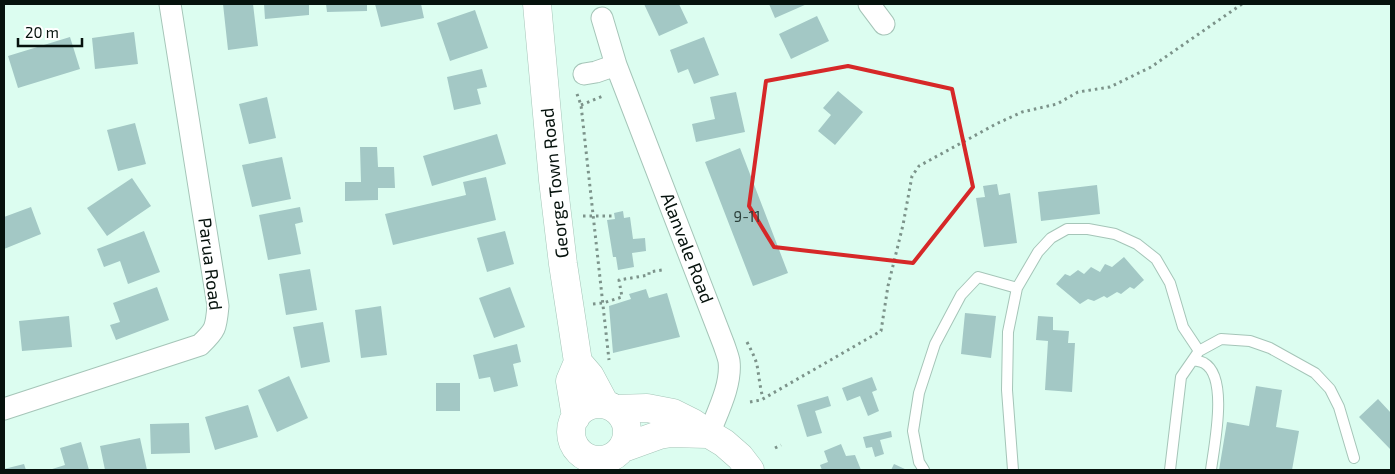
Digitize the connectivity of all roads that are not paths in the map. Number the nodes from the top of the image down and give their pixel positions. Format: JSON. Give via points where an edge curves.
{"nodes":[{"id":1,"x":170,"y":4,"type":"edge"},
{"id":2,"x":537,"y":4,"type":"edge"},
{"id":3,"x":869,"y":4,"type":"edge"},
{"id":4,"x":602,"y":18,"type":"dead end"},
{"id":5,"x":884,"y":24,"type":"dead end"},
{"id":6,"x":616,"y":64,"type":"junction"},
{"id":7,"x":580,"y":82,"type":"road end"},
{"id":8,"x":1017,"y":288,"type":"junction"},
{"id":9,"x":1199,"y":350,"type":"junction"},
{"id":10,"x":1193,"y":360,"type":"junction"},
{"id":11,"x":578,"y":362,"type":"junction"},
{"id":12,"x":610,"y":406,"type":"junction"},
{"id":13,"x":4,"y":409,"type":"edge"},
{"id":14,"x":576,"y":417,"type":"junction"},
{"id":15,"x":708,"y":434,"type":"junction"},
{"id":16,"x":615,"y":458,"type":"edge"},
{"id":17,"x":1354,"y":458,"type":"dead end"},
{"id":18,"x":583,"y":461,"type":"edge"},
{"id":19,"x":750,"y":470,"type":"edge"},
{"id":20,"x":924,"y":470,"type":"edge"},
{"id":21,"x":1013,"y":470,"type":"edge"},
{"id":22,"x":1170,"y":470,"type":"edge"},
{"id":23,"x":1211,"y":470,"type":"edge"}],
"edges":[{"from":1,"to":13,"type":"street","name":"Parua Road","via":[[218,306],[217,322],[212,333],[200,345]]},
{"from":2,"to":11,"type":"main road","name":"George Town Road","via":[[555,198]]},
{"from":3,"to":5,"type":"street"},
{"from":4,"to":6,"type":"street","name":"Alanvale Road"},
{"from":6,"to":7,"type":"street"},
{"from":6,"to":15,"type":"street","name":"Alanvale Road","via":[[729,362],[724,395]]},
{"from":8,"to":9,"type":"lane","via":[[1050,238],[1067,229],[1088,228],[1115,234],[1137,244],[1156,260],[1170,283],[1183,327]]},
{"from":8,"to":20,"type":"lane","via":[[978,277],[961,296],[935,344],[919,393],[913,431],[919,462]]},
{"from":8,"to":21,"type":"lane","via":[[1008,332],[1007,390]]},
{"from":9,"to":10,"type":"lane"},
{"from":9,"to":17,"type":"lane","via":[[1221,339],[1250,342],[1270,348],[1315,373],[1330,389],[1339,408]]},
{"from":10,"to":22,"type":"lane","via":[[1180,376]]},
{"from":10,"to":23,"type":"lane","via":[[1204,363],[1217,381],[1218,421]]},
{"from":11,"to":12,"type":"main road","name":"George Town Road"},
{"from":11,"to":14,"type":"main road","name":"George Town Road","via":[[570,381]]},
{"from":12,"to":14,"type":"main road","via":[[588,406]]},
{"from":12,"to":15,"type":"main road","via":[[673,413]]},
{"from":12,"to":16,"type":"main road","via":[[622,415],[628,431]]},
{"from":14,"to":18,"type":"main road","via":[[571,434]]},
{"from":15,"to":16,"type":"main road","via":[[659,435]]},
{"from":15,"to":19,"type":"main road","via":[[724,443]]},
{"from":16,"to":18,"type":"main road","via":[[594,460],[586,456]]}]}
